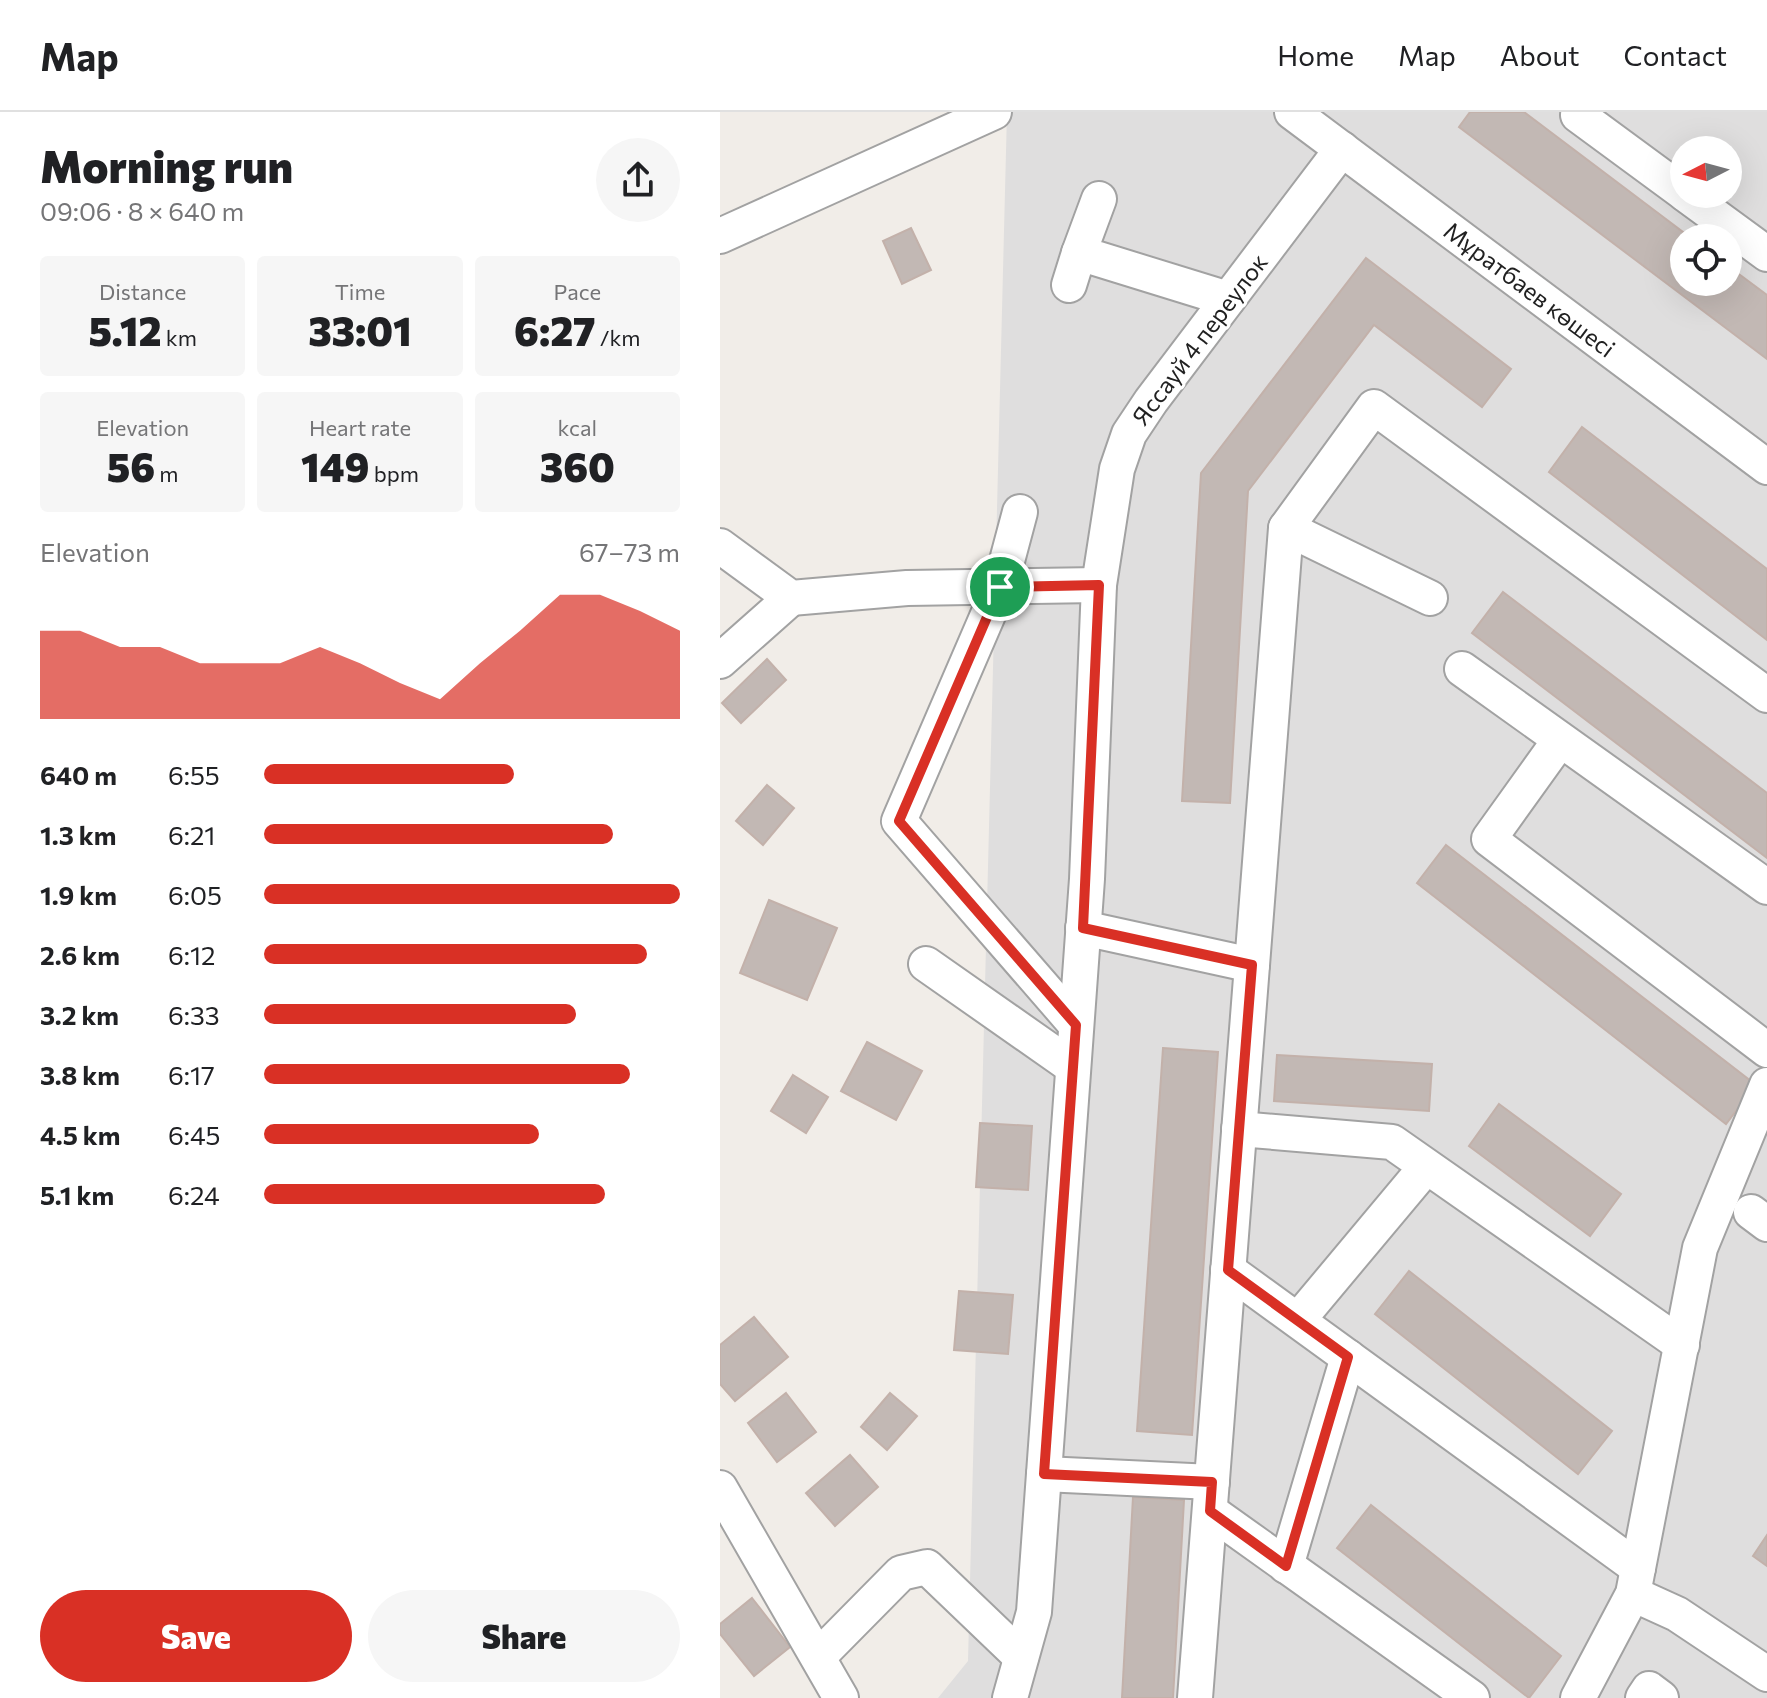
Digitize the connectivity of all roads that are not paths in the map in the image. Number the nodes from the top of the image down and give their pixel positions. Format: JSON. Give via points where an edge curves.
{"nodes":[{"id":1,"x":994,"y":112,"type":"edge"},
{"id":2,"x":1292,"y":112,"type":"edge"},
{"id":3,"x":1580,"y":112,"type":"edge"},
{"id":4,"x":1342,"y":149,"type":"junction"},
{"id":5,"x":1670,"y":183,"type":"edge"},
{"id":6,"x":1099,"y":199,"type":"dead end"},
{"id":7,"x":1704,"y":208,"type":"edge"},
{"id":8,"x":720,"y":236,"type":"edge"},
{"id":9,"x":1767,"y":254,"type":"edge"},
{"id":10,"x":1228,"y":299,"type":"junction"},
{"id":11,"x":1767,"y":467,"type":"edge"},
{"id":12,"x":1020,"y":512,"type":"dead end"},
{"id":13,"x":1286,"y":528,"type":"junction"},
{"id":14,"x":720,"y":546,"type":"edge"},
{"id":15,"x":1099,"y":585,"type":"junction"},
{"id":16,"x":1000,"y":587,"type":"junction"},
{"id":17,"x":791,"y":598,"type":"junction"},
{"id":18,"x":1430,"y":598,"type":"dead end"},
{"id":19,"x":720,"y":661,"type":"edge"},
{"id":20,"x":1462,"y":669,"type":"dead end"},
{"id":21,"x":1767,"y":695,"type":"edge"},
{"id":22,"x":1560,"y":740,"type":"junction"},
{"id":23,"x":1767,"y":887,"type":"edge"},
{"id":24,"x":1083,"y":928,"type":"junction"},
{"id":25,"x":926,"y":964,"type":"dead end"},
{"id":26,"x":1252,"y":965,"type":"junction"},
{"id":27,"x":1076,"y":1025,"type":"junction"},
{"id":28,"x":1767,"y":1050,"type":"edge"},
{"id":29,"x":1073,"y":1067,"type":"junction"},
{"id":30,"x":1767,"y":1085,"type":"edge"},
{"id":31,"x":1239,"y":1129,"type":"junction"},
{"id":32,"x":1426,"y":1167,"type":"junction"},
{"id":33,"x":1228,"y":1270,"type":"junction"},
{"id":34,"x":1298,"y":1320,"type":"junction"},
{"id":35,"x":1682,"y":1345,"type":"junction"},
{"id":36,"x":1348,"y":1357,"type":"junction"},
{"id":37,"x":1044,"y":1474,"type":"junction"},
{"id":38,"x":720,"y":1488,"type":"edge"},
{"id":39,"x":1211,"y":1496,"type":"junction"},
{"id":40,"x":1286,"y":1566,"type":"junction"},
{"id":41,"x":1636,"y":1581,"type":"junction"},
{"id":42,"x":818,"y":1657,"type":"junction"},
{"id":43,"x":1021,"y":1657,"type":"junction"},
{"id":44,"x":1767,"y":1674,"type":"edge"},
{"id":45,"x":841,"y":1698,"type":"edge"},
{"id":46,"x":1010,"y":1698,"type":"edge"},
{"id":47,"x":1195,"y":1698,"type":"edge"},
{"id":48,"x":1472,"y":1698,"type":"edge"},
{"id":49,"x":1578,"y":1698,"type":"edge"},
{"id":50,"x":1643,"y":1698,"type":"edge"},
{"id":51,"x":1661,"y":1698,"type":"edge"}],
"edges":[{"from":1,"to":8,"type":"street"},
{"from":2,"to":4,"type":"street","name":"Мұратбаев көшесі"},
{"from":3,"to":5,"type":"street"},
{"from":4,"to":10,"type":"street","name":"Яссауй 4 переулок"},
{"from":4,"to":11,"type":"street","name":"Мұратбаев көшесі"},
{"from":6,"to":10,"type":"street","via":[[1074,269]]},
{"from":7,"to":9,"type":"street"},
{"from":10,"to":15,"type":"street","name":"Яссауй 4 переулок","via":[[1129,434],[1117,469]]},
{"from":12,"to":16,"type":"street"},
{"from":13,"to":18,"type":"street"},
{"from":13,"to":21,"type":"street","via":[[1374,407]]},
{"from":13,"to":26,"type":"street"},
{"from":14,"to":17,"type":"street"},
{"from":15,"to":16,"type":"street"},
{"from":15,"to":24,"type":"street","name":"Яссауй 4 переулок"},
{"from":16,"to":17,"type":"street"},
{"from":16,"to":27,"type":"street","via":[[899,821]]},
{"from":17,"to":19,"type":"street"},
{"from":20,"to":22,"type":"street"},
{"from":22,"to":23,"type":"street"},
{"from":22,"to":28,"type":"street","via":[[1489,839]]},
{"from":24,"to":26,"type":"street"},
{"from":24,"to":27,"type":"street","name":"Яссауй 4 переулок"},
{"from":25,"to":29,"type":"street"},
{"from":26,"to":31,"type":"street"},
{"from":27,"to":29,"type":"street","name":"Яссауй 4 переулок"},
{"from":29,"to":37,"type":"street","name":"Яссауй 4 переулок"},
{"from":30,"to":35,"type":"street","via":[[1700,1248]]},
{"from":31,"to":32,"type":"street","via":[[1392,1142]]},
{"from":31,"to":33,"type":"street"},
{"from":32,"to":34,"type":"street"},
{"from":32,"to":35,"type":"street"},
{"from":33,"to":34,"type":"street"},
{"from":33,"to":39,"type":"street"},
{"from":34,"to":36,"type":"street"},
{"from":35,"to":41,"type":"street"},
{"from":36,"to":40,"type":"street"},
{"from":36,"to":41,"type":"street"},
{"from":37,"to":39,"type":"street"},
{"from":37,"to":43,"type":"street","name":"Яссауй 4 переулок","via":[[1034,1612]]},
{"from":38,"to":42,"type":"street"},
{"from":39,"to":40,"type":"street"},
{"from":39,"to":47,"type":"street"},
{"from":40,"to":48,"type":"street"},
{"from":41,"to":44,"type":"street"},
{"from":41,"to":49,"type":"street"},
{"from":42,"to":43,"type":"street","via":[[901,1573],[927,1567]]},
{"from":42,"to":45,"type":"street"},
{"from":43,"to":46,"type":"street","name":"Яссауй 4 переулок"},
{"from":50,"to":51,"type":"street","via":[[1649,1689]]}]}
